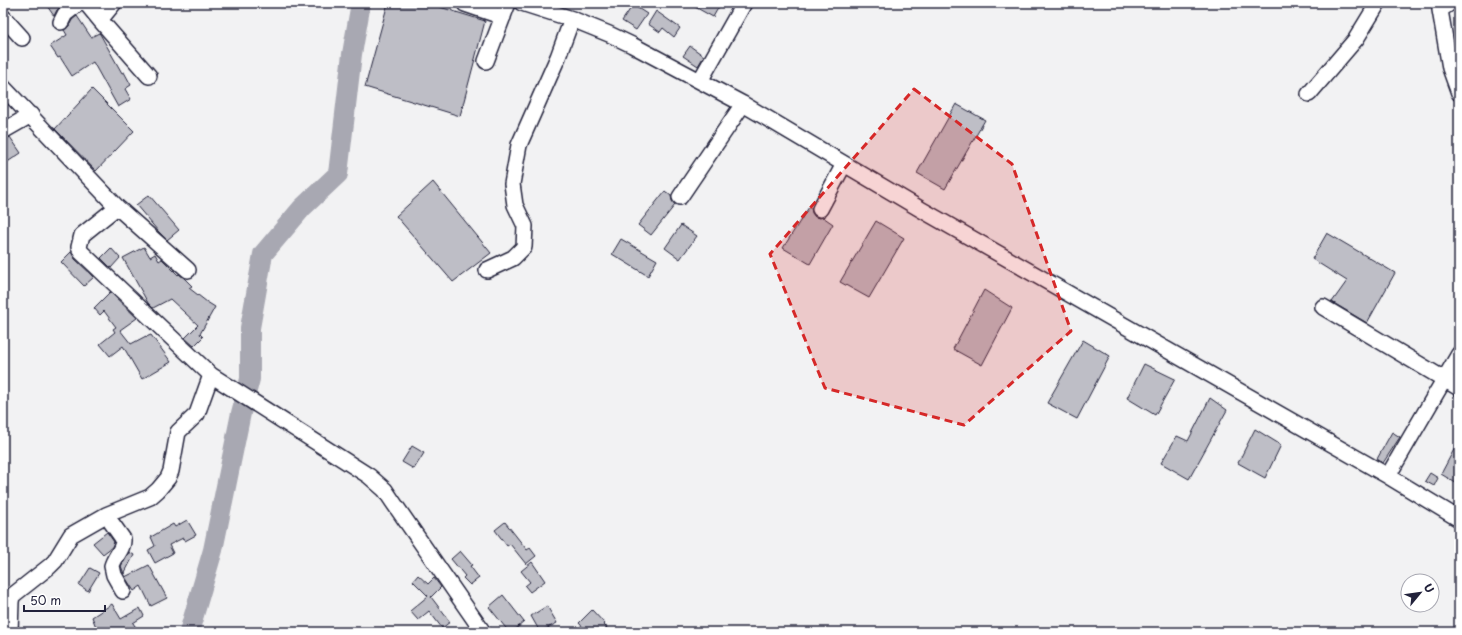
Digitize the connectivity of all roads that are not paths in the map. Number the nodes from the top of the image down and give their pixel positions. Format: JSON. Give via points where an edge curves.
{"nodes":[{"id":1,"x":79,"y":3,"type":"edge"},
{"id":2,"x":86,"y":3,"type":"edge"},
{"id":3,"x":114,"y":3,"type":"edge"},
{"id":4,"x":522,"y":3,"type":"edge"},
{"id":5,"x":1378,"y":3,"type":"edge"},
{"id":6,"x":465,"y":4,"type":"dead end"},
{"id":7,"x":1443,"y":5,"type":"edge"},
{"id":8,"x":737,"y":6,"type":"edge"},
{"id":9,"x":506,"y":10,"type":"edge"},
{"id":10,"x":3,"y":17,"type":"edge"},
{"id":11,"x":572,"y":19,"type":"junction"},
{"id":12,"x":100,"y":20,"type":"junction"},
{"id":13,"x":61,"y":22,"type":"dead end"},
{"id":14,"x":22,"y":38,"type":"dead end"},
{"id":15,"x":486,"y":61,"type":"dead end"},
{"id":16,"x":1455,"y":66,"type":"edge"},
{"id":17,"x":149,"y":76,"type":"dead end"},
{"id":18,"x":700,"y":81,"type":"junction"},
{"id":19,"x":3,"y":86,"type":"edge"},
{"id":20,"x":1459,"y":93,"type":"edge"},
{"id":21,"x":1309,"y":94,"type":"dead end"},
{"id":22,"x":743,"y":104,"type":"junction"},
{"id":23,"x":31,"y":115,"type":"junction"},
{"id":24,"x":3,"y":131,"type":"edge"},
{"id":25,"x":844,"y":164,"type":"junction"},
{"id":26,"x":680,"y":196,"type":"dead end"},
{"id":27,"x":117,"y":208,"type":"junction"},
{"id":28,"x":820,"y":209,"type":"dead end"},
{"id":29,"x":188,"y":270,"type":"dead end"},
{"id":30,"x":487,"y":270,"type":"dead end"},
{"id":31,"x":1323,"y":307,"type":"dead end"},
{"id":32,"x":1459,"y":354,"type":"edge"},
{"id":33,"x":211,"y":375,"type":"junction"},
{"id":34,"x":1444,"y":379,"type":"junction"},
{"id":35,"x":1459,"y":388,"type":"edge"},
{"id":36,"x":1388,"y":476,"type":"junction"},
{"id":37,"x":106,"y":515,"type":"junction"},
{"id":38,"x":1459,"y":519,"type":"edge"},
{"id":39,"x":123,"y":591,"type":"dead end"},
{"id":40,"x":10,"y":632,"type":"edge"},
{"id":41,"x":483,"y":632,"type":"edge"}],
"edges":[{"from":1,"to":13,"type":"street","via":[[65,14]]},
{"from":2,"to":12,"type":"street"},
{"from":3,"to":12,"type":"street"},
{"from":4,"to":11,"type":"street"},
{"from":5,"to":21,"type":"street","via":[[1356,39]]},
{"from":6,"to":9,"type":"street"},
{"from":7,"to":16,"type":"street"},
{"from":8,"to":18,"type":"street"},
{"from":9,"to":15,"type":"street"},
{"from":10,"to":14,"type":"street"},
{"from":11,"to":18,"type":"street","via":[[632,45]]},
{"from":11,"to":30,"type":"street","via":[[519,145],[512,184],[515,205],[525,226],[524,247],[513,258]]},
{"from":12,"to":17,"type":"street"},
{"from":16,"to":20,"type":"street"},
{"from":18,"to":22,"type":"street"},
{"from":19,"to":23,"type":"street"},
{"from":22,"to":25,"type":"street"},
{"from":22,"to":26,"type":"street"},
{"from":23,"to":24,"type":"street"},
{"from":23,"to":27,"type":"street"},
{"from":25,"to":28,"type":"street"},
{"from":25,"to":36,"type":"street"},
{"from":27,"to":29,"type":"street"},
{"from":27,"to":33,"type":"street","via":[[82,235],[79,247],[81,252]]},
{"from":31,"to":34,"type":"street"},
{"from":32,"to":34,"type":"street"},
{"from":33,"to":37,"type":"street","via":[[197,414],[178,432],[171,471],[164,484],[150,497]]},
{"from":33,"to":41,"type":"street","via":[[377,482]]},
{"from":34,"to":35,"type":"street"},
{"from":34,"to":36,"type":"street"},
{"from":36,"to":38,"type":"street"},
{"from":37,"to":39,"type":"street","via":[[123,539],[112,566]]},
{"from":37,"to":40,"type":"street","via":[[72,535],[55,561],[12,596]]}]}
